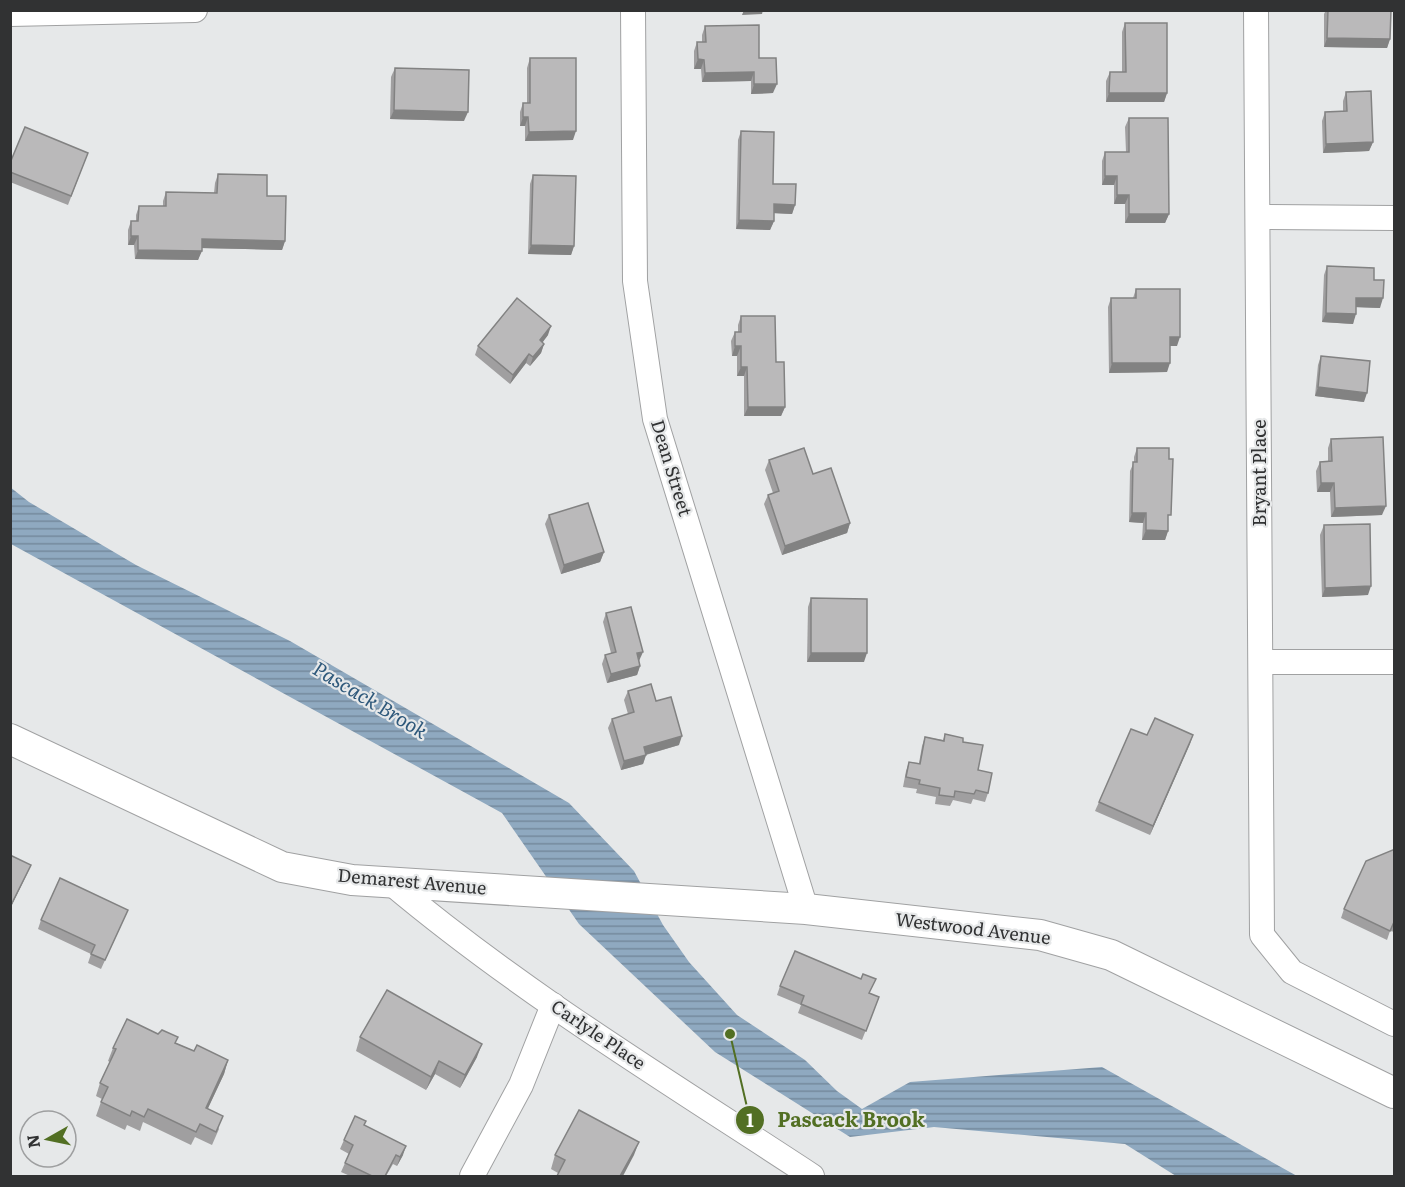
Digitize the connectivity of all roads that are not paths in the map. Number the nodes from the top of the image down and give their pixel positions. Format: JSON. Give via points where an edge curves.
{"nodes":[{"id":1,"x":195,"y":10,"type":"edge"},
{"id":2,"x":633,"y":10,"type":"edge"},
{"id":3,"x":1256,"y":10,"type":"edge"},
{"id":4,"x":10,"y":14,"type":"edge"},
{"id":5,"x":1258,"y":217,"type":"junction"},
{"id":6,"x":1395,"y":218,"type":"edge"},
{"id":7,"x":1261,"y":662,"type":"junction"},
{"id":8,"x":1395,"y":662,"type":"edge"},
{"id":9,"x":10,"y":739,"type":"edge"},
{"id":10,"x":391,"y":883,"type":"junction"},
{"id":11,"x":662,"y":900,"type":"joint"},
{"id":12,"x":806,"y":909,"type":"junction"},
{"id":13,"x":553,"y":1005,"type":"junction"},
{"id":14,"x":1395,"y":1024,"type":"edge"},
{"id":15,"x":1395,"y":1093,"type":"edge"},
{"id":16,"x":472,"y":1176,"type":"edge"},
{"id":17,"x":812,"y":1176,"type":"edge"}],
"edges":[{"from":1,"to":4,"type":"street"},
{"from":2,"to":12,"type":"street","name":"Dean Street","via":[[635,281],[655,419]]},
{"from":3,"to":5,"type":"street","name":"Bryant Place"},
{"from":5,"to":6,"type":"street"},
{"from":5,"to":7,"type":"street","name":"Bryant Place"},
{"from":7,"to":8,"type":"street"},
{"from":7,"to":14,"type":"street","name":"Bryant Place","via":[[1262,935],[1292,972]]},
{"from":9,"to":10,"type":"street","name":"Demarest Avenue","via":[[282,867]]},
{"from":10,"to":11,"type":"street","name":"Demarest Avenue"},
{"from":10,"to":13,"type":"street","name":"Carlyle Place","via":[[436,921]]},
{"from":11,"to":12,"type":"street","name":"Westwood Avenue"},
{"from":12,"to":15,"type":"street","name":"Westwood Avenue","via":[[1040,935],[1111,955]]},
{"from":13,"to":16,"type":"street","via":[[521,1084]]},
{"from":13,"to":17,"type":"street","name":"Carlyle Place"}]}
